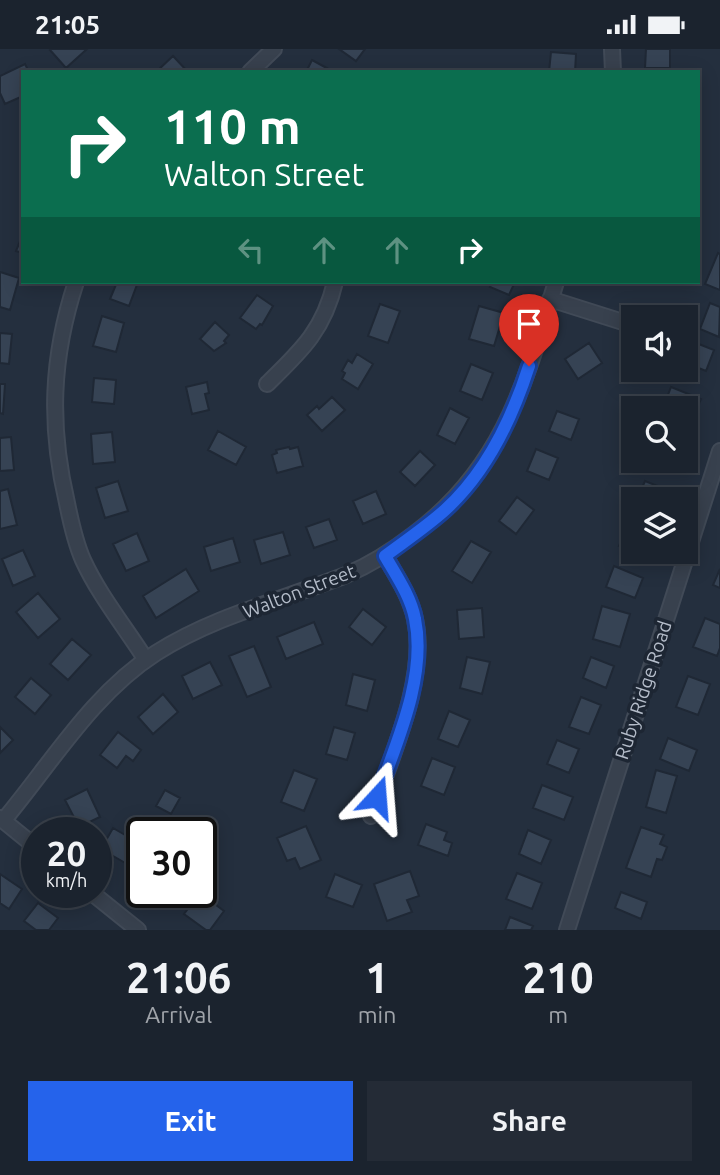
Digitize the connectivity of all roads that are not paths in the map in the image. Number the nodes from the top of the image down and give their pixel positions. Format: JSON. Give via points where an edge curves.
{"nodes":[{"id":1,"x":274,"y":49,"type":"edge"},
{"id":2,"x":612,"y":49,"type":"edge"},
{"id":3,"x":252,"y":70,"type":"edge"},
{"id":4,"x":612,"y":70,"type":"edge"},
{"id":5,"x":75,"y":284,"type":"edge"},
{"id":6,"x":334,"y":284,"type":"edge"},
{"id":7,"x":555,"y":284,"type":"edge"},
{"id":8,"x":550,"y":299,"type":"junction"},
{"id":9,"x":621,"y":321,"type":"edge"},
{"id":10,"x":267,"y":384,"type":"dead end"},
{"id":11,"x":720,"y":451,"type":"edge"},
{"id":12,"x":385,"y":556,"type":"junction"},
{"id":13,"x":146,"y":660,"type":"junction"},
{"id":14,"x":371,"y":816,"type":"dead end"},
{"id":15,"x":2,"y":820,"type":"edge"},
{"id":16,"x":21,"y":835,"type":"edge"},
{"id":17,"x":111,"y":908,"type":"edge"},
{"id":18,"x":138,"y":930,"type":"edge"},
{"id":19,"x":567,"y":930,"type":"edge"}],
"edges":[{"from":1,"to":3,"type":"street"},
{"from":2,"to":4,"type":"street"},
{"from":5,"to":13,"type":"street","via":[[55,372],[58,460],[82,558]]},
{"from":6,"to":10,"type":"street","via":[[317,330]]},
{"from":7,"to":8,"type":"street","name":"Walton Street"},
{"from":8,"to":9,"type":"street"},
{"from":8,"to":12,"type":"street","name":"Walton Street","via":[[522,389],[491,454],[447,508]]},
{"from":11,"to":19,"type":"street","name":"Ruby Ridge Road"},
{"from":12,"to":13,"type":"street","name":"Walton Street","via":[[216,623]]},
{"from":12,"to":14,"type":"street","via":[[415,618],[419,660]]},
{"from":13,"to":15,"type":"street","name":"Walton Street","via":[[101,700]]},
{"from":15,"to":16,"type":"street"},
{"from":17,"to":18,"type":"street"}]}
